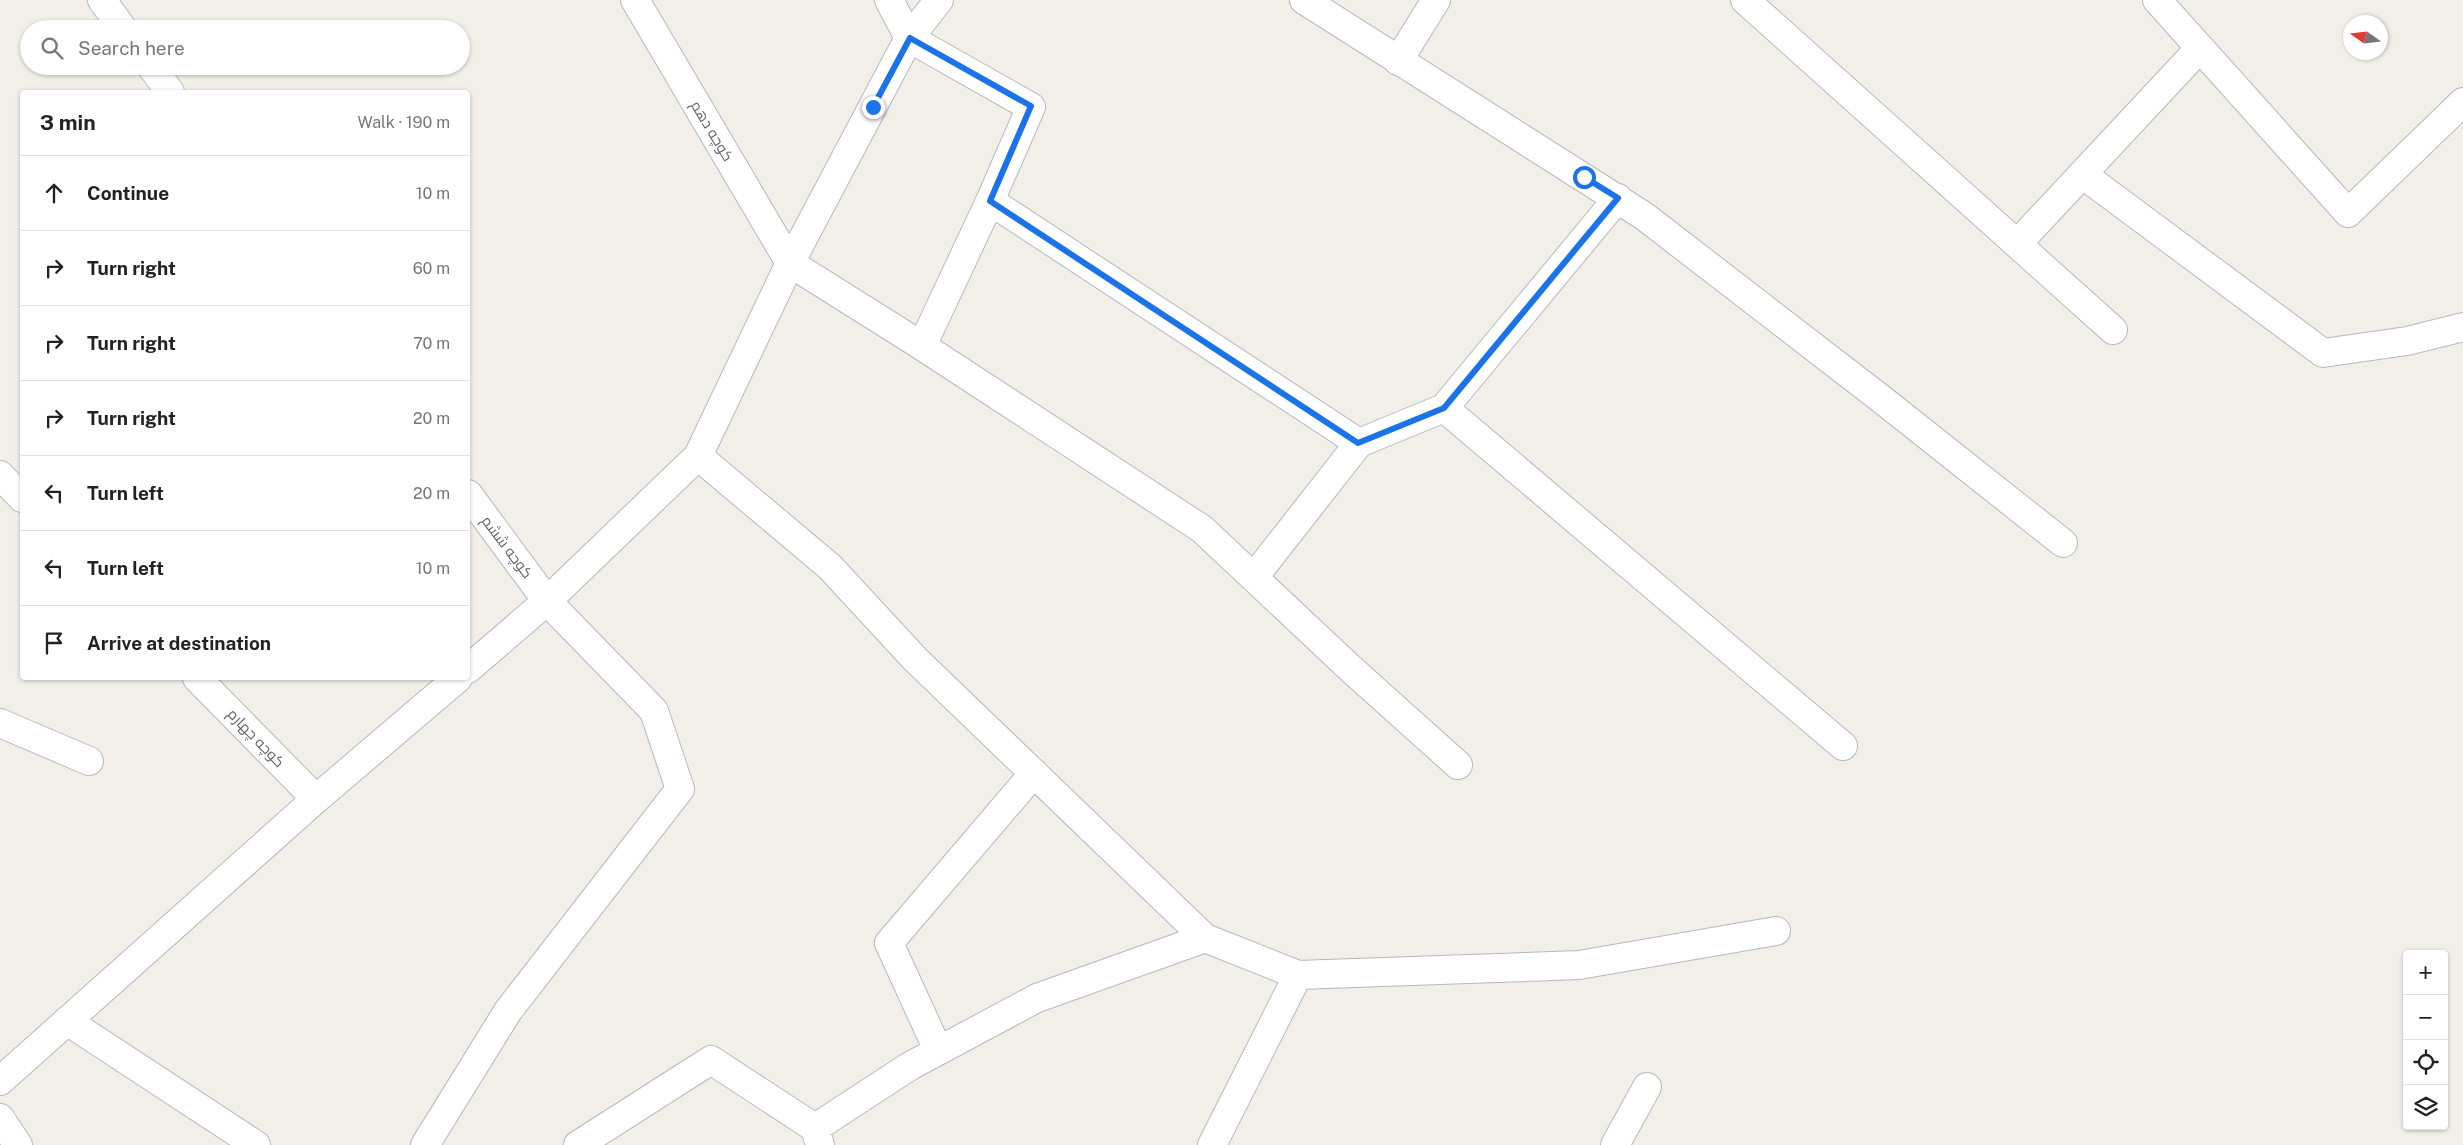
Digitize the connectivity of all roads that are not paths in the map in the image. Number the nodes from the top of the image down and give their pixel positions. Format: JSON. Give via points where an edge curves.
{"nodes":[{"id":1,"x":102,"y":0,"type":"edge"},
{"id":2,"x":634,"y":0,"type":"edge"},
{"id":3,"x":889,"y":0,"type":"edge"},
{"id":4,"x":939,"y":0,"type":"edge"},
{"id":5,"x":1304,"y":0,"type":"edge"},
{"id":6,"x":1436,"y":0,"type":"edge"},
{"id":7,"x":1745,"y":0,"type":"edge"},
{"id":8,"x":2158,"y":0,"type":"edge"},
{"id":9,"x":116,"y":20,"type":"edge"},
{"id":10,"x":910,"y":38,"type":"junction"},
{"id":11,"x":2200,"y":48,"type":"junction"},
{"id":12,"x":1398,"y":61,"type":"junction"},
{"id":13,"x":158,"y":75,"type":"edge"},
{"id":14,"x":169,"y":90,"type":"edge"},
{"id":15,"x":2463,"y":102,"type":"edge"},
{"id":16,"x":2082,"y":174,"type":"junction"},
{"id":17,"x":1618,"y":198,"type":"junction"},
{"id":18,"x":990,"y":201,"type":"junction"},
{"id":19,"x":2017,"y":244,"type":"junction"},
{"id":20,"x":790,"y":263,"type":"junction"},
{"id":21,"x":2463,"y":327,"type":"edge"},
{"id":22,"x":2113,"y":330,"type":"dead end"},
{"id":23,"x":922,"y":346,"type":"junction"},
{"id":24,"x":1444,"y":408,"type":"junction"},
{"id":25,"x":1358,"y":443,"type":"junction"},
{"id":26,"x":698,"y":456,"type":"junction"},
{"id":27,"x":0,"y":475,"type":"edge"},
{"id":28,"x":20,"y":496,"type":"edge"},
{"id":29,"x":470,"y":497,"type":"edge"},
{"id":30,"x":2063,"y":543,"type":"dead end"},
{"id":31,"x":1254,"y":577,"type":"junction"},
{"id":32,"x":547,"y":601,"type":"junction"},
{"id":33,"x":470,"y":667,"type":"edge"},
{"id":34,"x":199,"y":680,"type":"edge"},
{"id":35,"x":456,"y":680,"type":"edge"},
{"id":36,"x":0,"y":724,"type":"edge"},
{"id":37,"x":1843,"y":746,"type":"dead end"},
{"id":38,"x":89,"y":761,"type":"dead end"},
{"id":39,"x":1458,"y":765,"type":"dead end"},
{"id":40,"x":1034,"y":773,"type":"junction"},
{"id":41,"x":316,"y":799,"type":"junction"},
{"id":42,"x":1776,"y":931,"type":"dead end"},
{"id":43,"x":1205,"y":938,"type":"junction"},
{"id":44,"x":1298,"y":975,"type":"junction"},
{"id":45,"x":67,"y":1021,"type":"junction"},
{"id":46,"x":938,"y":1050,"type":"junction"},
{"id":47,"x":0,"y":1081,"type":"edge"},
{"id":48,"x":1647,"y":1087,"type":"dead end"},
{"id":49,"x":0,"y":1118,"type":"edge"},
{"id":50,"x":817,"y":1136,"type":"edge"},
{"id":51,"x":18,"y":1145,"type":"edge"},
{"id":52,"x":256,"y":1145,"type":"edge"},
{"id":53,"x":425,"y":1145,"type":"edge"},
{"id":54,"x":578,"y":1145,"type":"edge"},
{"id":55,"x":1212,"y":1145,"type":"edge"},
{"id":56,"x":1615,"y":1145,"type":"edge"}],
"edges":[{"from":1,"to":9,"type":"street"},
{"from":2,"to":20,"type":"street","name":"کوچه دهم"},
{"from":3,"to":10,"type":"street"},
{"from":4,"to":10,"type":"street"},
{"from":5,"to":12,"type":"street"},
{"from":6,"to":12,"type":"street"},
{"from":7,"to":19,"type":"street"},
{"from":8,"to":11,"type":"street"},
{"from":10,"to":18,"type":"street","via":[[1031,106]]},
{"from":10,"to":20,"type":"street"},
{"from":11,"to":15,"type":"street","via":[[2348,213]]},
{"from":11,"to":16,"type":"street"},
{"from":12,"to":17,"type":"street"},
{"from":13,"to":14,"type":"street"},
{"from":16,"to":19,"type":"street"},
{"from":16,"to":21,"type":"street","via":[[2322,354],[2407,341]]},
{"from":17,"to":24,"type":"street"},
{"from":17,"to":30,"type":"street"},
{"from":18,"to":23,"type":"street"},
{"from":18,"to":25,"type":"street"},
{"from":19,"to":22,"type":"street"},
{"from":20,"to":23,"type":"street"},
{"from":20,"to":26,"type":"street"},
{"from":23,"to":31,"type":"street","via":[[1202,529]]},
{"from":24,"to":25,"type":"street"},
{"from":24,"to":37,"type":"street"},
{"from":25,"to":31,"type":"street"},
{"from":26,"to":32,"type":"street"},
{"from":26,"to":40,"type":"street","via":[[830,567],[915,659]]},
{"from":27,"to":28,"type":"street"},
{"from":29,"to":32,"type":"street","name":"کوچه ششم"},
{"from":31,"to":39,"type":"street"},
{"from":32,"to":33,"type":"street"},
{"from":32,"to":53,"type":"street","name":"کوچه ششم","via":[[654,711],[680,790],[508,1011]]},
{"from":34,"to":41,"type":"street","name":"کوچه چهارم"},
{"from":35,"to":41,"type":"street"},
{"from":36,"to":38,"type":"street"},
{"from":40,"to":43,"type":"street"},
{"from":40,"to":46,"type":"street","via":[[889,943]]},
{"from":41,"to":45,"type":"street"},
{"from":42,"to":44,"type":"street","via":[[1579,965]]},
{"from":43,"to":44,"type":"street"},
{"from":43,"to":46,"type":"street","via":[[1037,998]]},
{"from":44,"to":55,"type":"street"},
{"from":45,"to":47,"type":"street"},
{"from":45,"to":52,"type":"street"},
{"from":46,"to":50,"type":"street","via":[[910,1066]]},
{"from":48,"to":56,"type":"street"},
{"from":49,"to":51,"type":"street"},
{"from":50,"to":54,"type":"street","via":[[712,1060]]}]}
